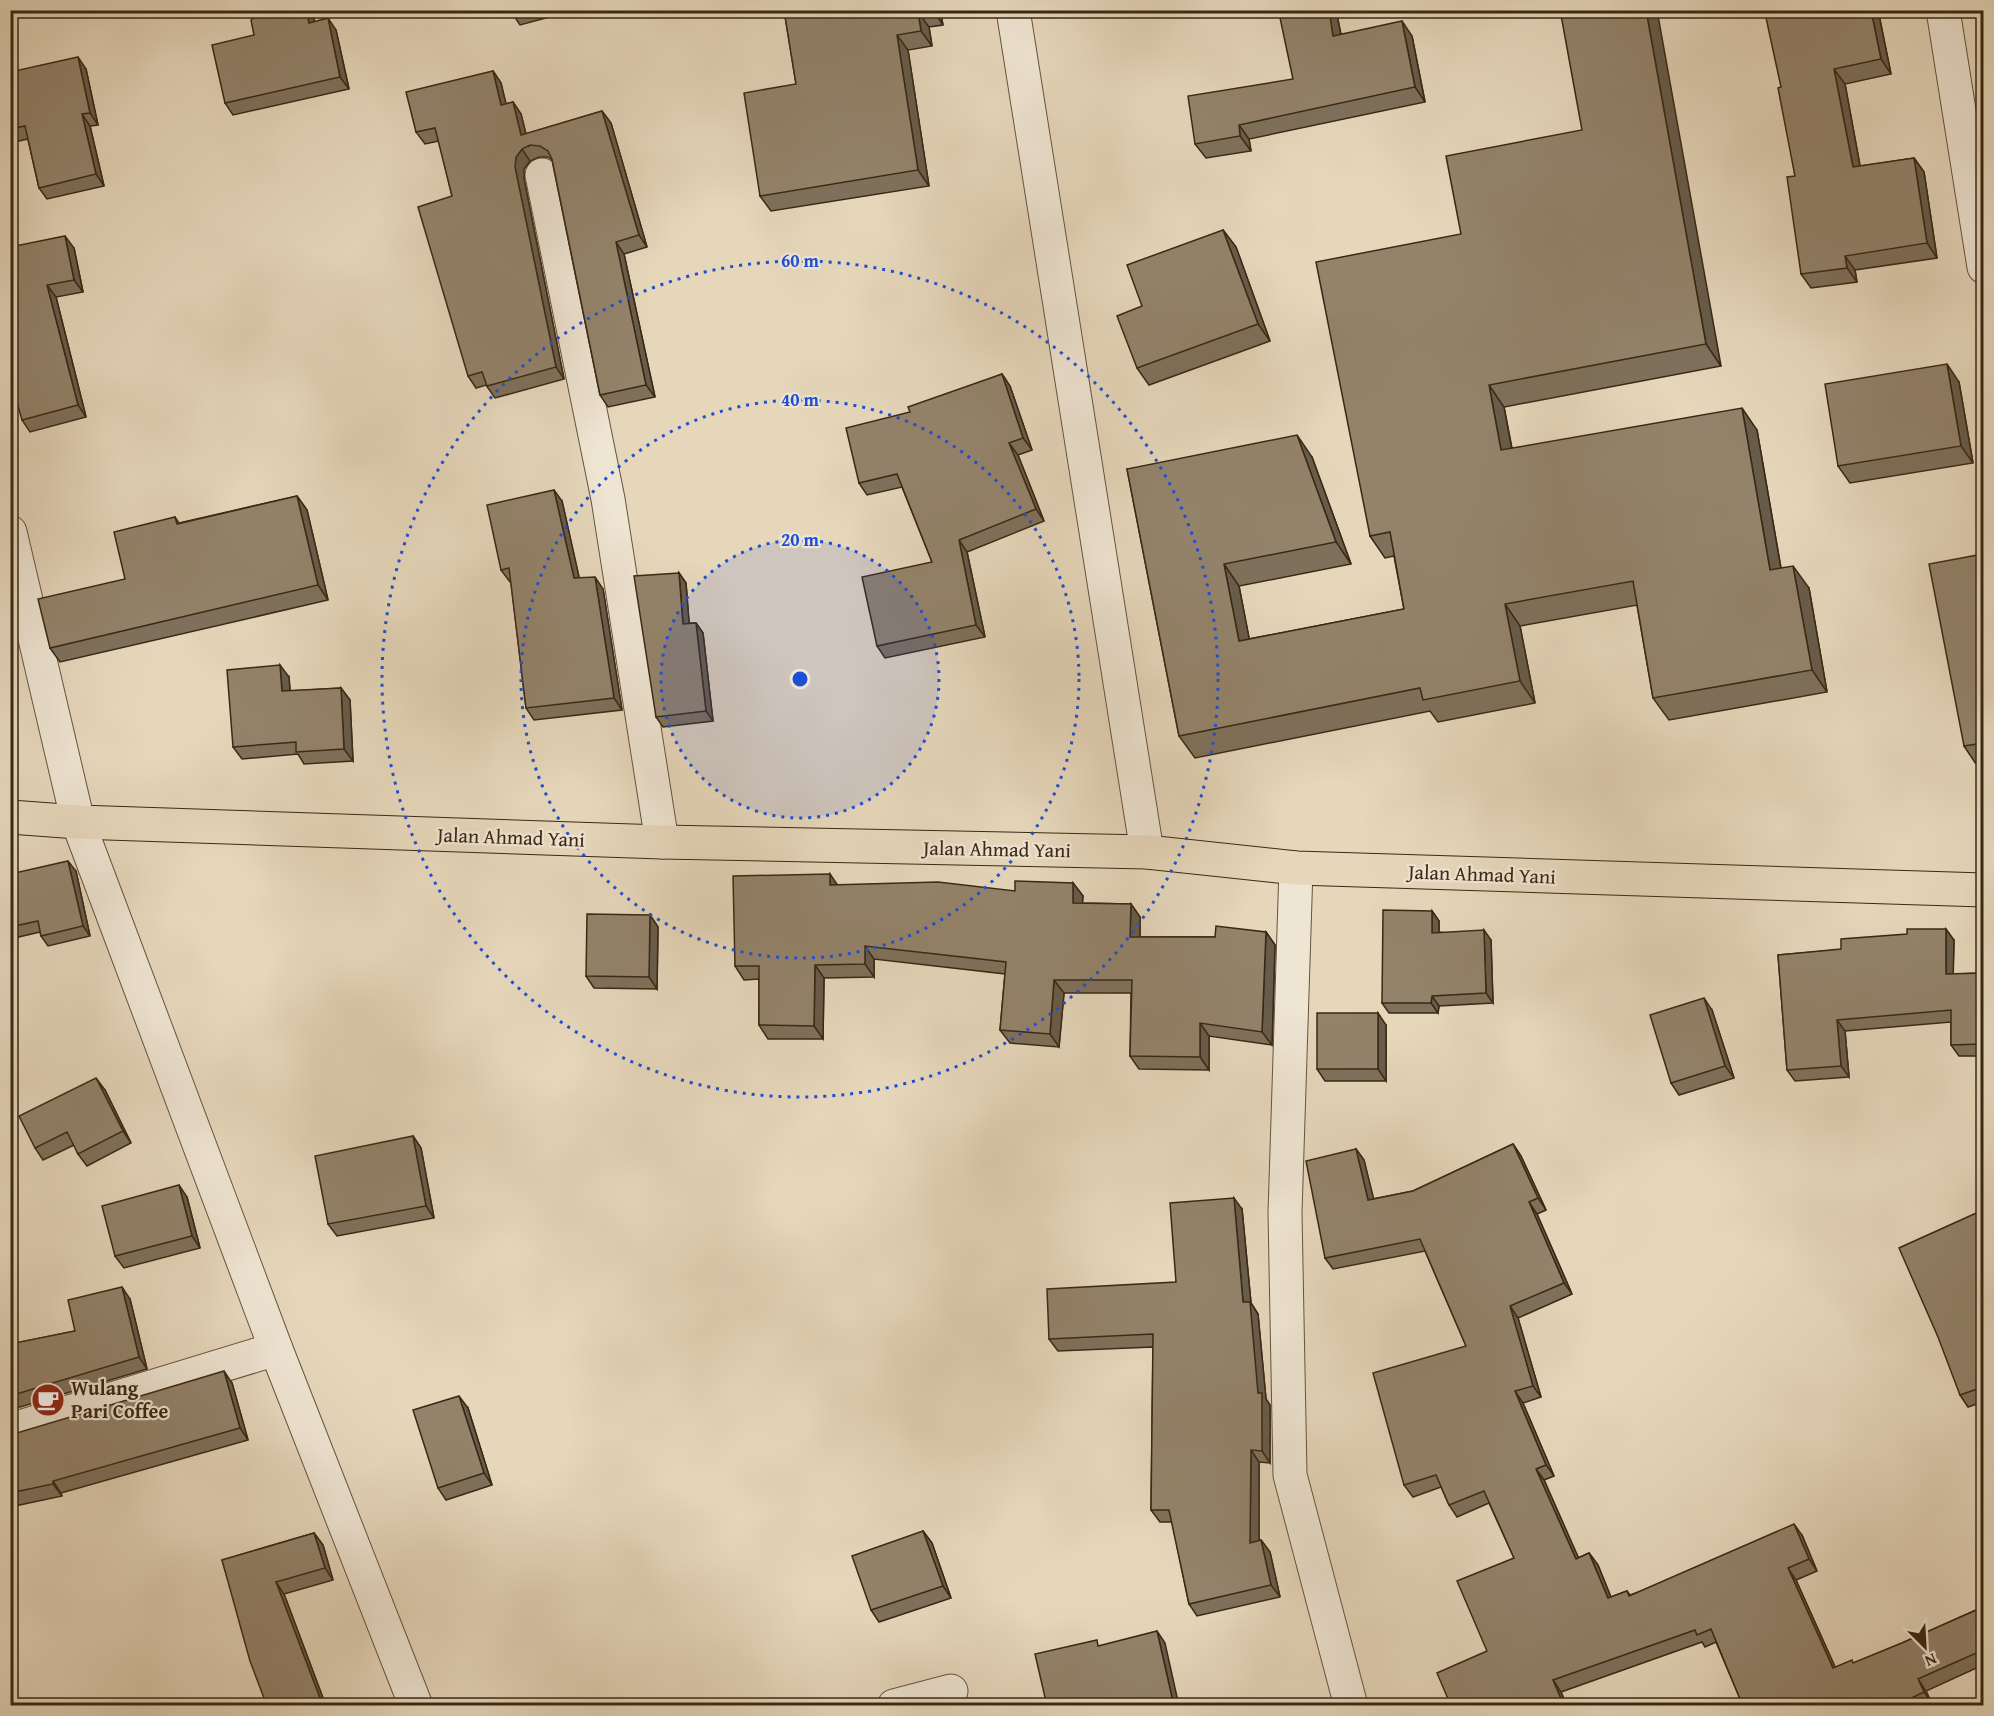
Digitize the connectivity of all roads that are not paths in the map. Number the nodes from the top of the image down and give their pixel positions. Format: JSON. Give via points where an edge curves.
{"nodes":[{"id":1,"x":1013,"y":10,"type":"edge"},
{"id":2,"x":1943,"y":10,"type":"edge"},
{"id":3,"x":542,"y":175,"type":"dead end"},
{"id":4,"x":1983,"y":267,"type":"edge"},
{"id":5,"x":10,"y":532,"type":"edge"},
{"id":6,"x":10,"y":817,"type":"edge"},
{"id":7,"x":78,"y":822,"type":"junction"},
{"id":8,"x":662,"y":842,"type":"junction"},
{"id":9,"x":1147,"y":852,"type":"junction"},
{"id":10,"x":1296,"y":868,"type":"junction"},
{"id":11,"x":1983,"y":890,"type":"edge"},
{"id":12,"x":276,"y":1349,"type":"junction"},
{"id":13,"x":10,"y":1430,"type":"edge"},
{"id":14,"x":951,"y":1690,"type":"dead end"},
{"id":15,"x":416,"y":1706,"type":"edge"},
{"id":16,"x":894,"y":1706,"type":"edge"},
{"id":17,"x":1351,"y":1706,"type":"edge"}],
"edges":[{"from":1,"to":9,"type":"street"},
{"from":2,"to":4,"type":"street"},
{"from":3,"to":8,"type":"street","via":[[608,499]]},
{"from":5,"to":7,"type":"street"},
{"from":6,"to":7,"type":"highway","name":"Jalan Ahmad Yani"},
{"from":7,"to":8,"type":"highway","name":"Jalan Ahmad Yani"},
{"from":7,"to":12,"type":"street"},
{"from":8,"to":9,"type":"highway","name":"Jalan Ahmad Yani"},
{"from":9,"to":10,"type":"highway","name":"Jalan Ahmad Yani"},
{"from":10,"to":11,"type":"highway","name":"Jalan Ahmad Yani"},
{"from":10,"to":17,"type":"street","via":[[1285,1213],[1290,1475]]},
{"from":12,"to":13,"type":"street"},
{"from":12,"to":15,"type":"street"},
{"from":14,"to":16,"type":"street"}]}
